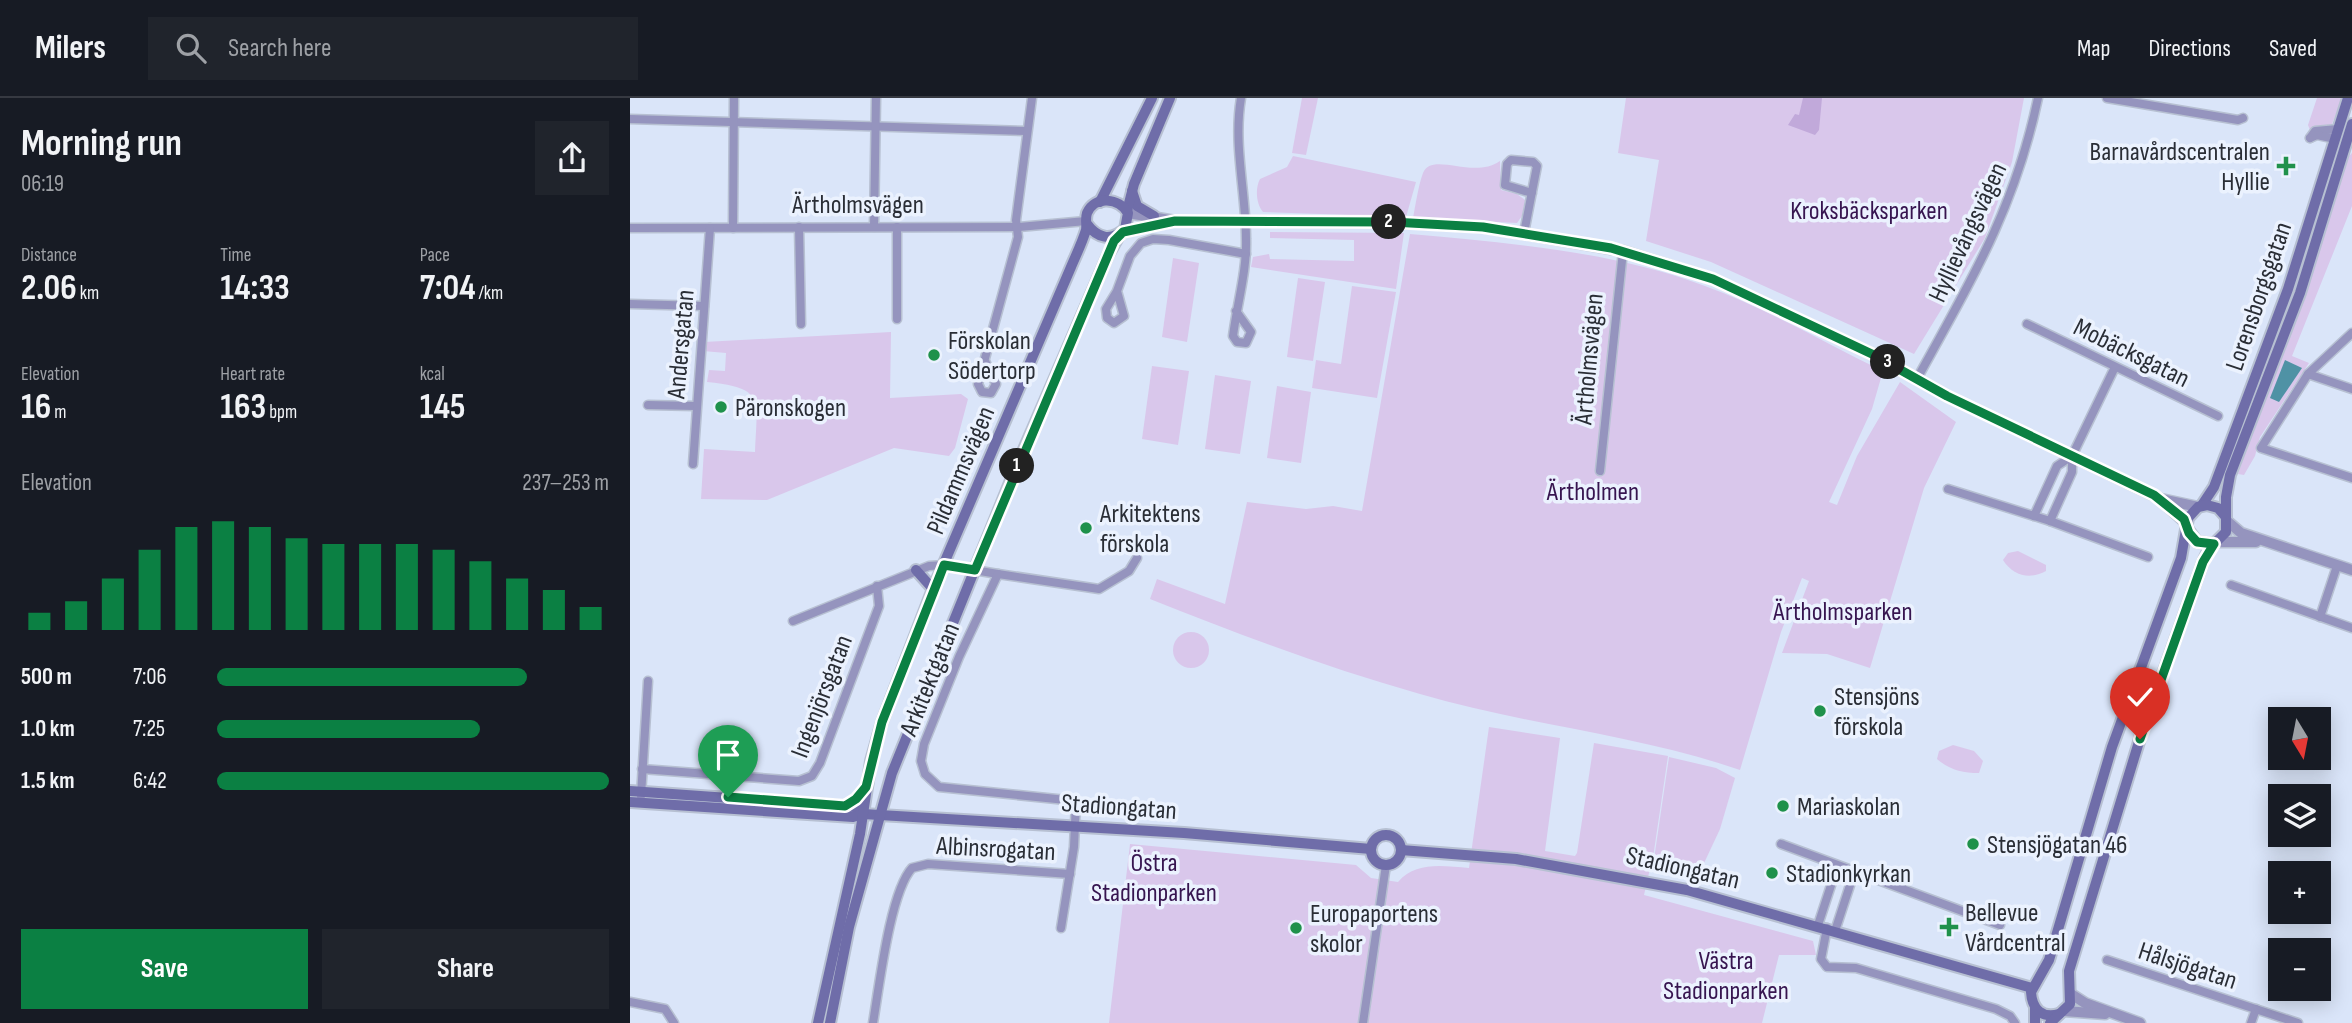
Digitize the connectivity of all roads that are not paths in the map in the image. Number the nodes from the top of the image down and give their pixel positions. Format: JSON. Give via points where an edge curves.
{"nodes":[{"id":1,"x":734,"y":98,"type":"edge"},
{"id":2,"x":876,"y":98,"type":"edge"},
{"id":3,"x":1032,"y":98,"type":"edge"},
{"id":4,"x":1152,"y":98,"type":"edge"},
{"id":5,"x":1170,"y":98,"type":"edge"},
{"id":6,"x":1241,"y":98,"type":"edge"},
{"id":7,"x":2038,"y":98,"type":"edge"},
{"id":8,"x":2107,"y":98,"type":"edge"},
{"id":9,"x":2348,"y":98,"type":"edge"},
{"id":10,"x":2243,"y":118,"type":"dead end"},
{"id":11,"x":630,"y":119,"type":"edge"},
{"id":12,"x":734,"y":121,"type":"junction"},
{"id":13,"x":874,"y":125,"type":"junction"},
{"id":14,"x":1027,"y":131,"type":"junction"},
{"id":15,"x":2347,"y":133,"type":"edge"},
{"id":16,"x":1132,"y":189,"type":"junction"},
{"id":17,"x":1532,"y":193,"type":"junction"},
{"id":18,"x":1100,"y":202,"type":"junction"},
{"id":19,"x":1127,"y":212,"type":"junction"},
{"id":20,"x":1153,"y":216,"type":"junction"},
{"id":21,"x":1175,"y":221,"type":"junction"},
{"id":22,"x":1245,"y":221,"type":"junction"},
{"id":23,"x":1086,"y":222,"type":"junction"},
{"id":24,"x":799,"y":227,"type":"junction"},
{"id":25,"x":874,"y":227,"type":"junction"},
{"id":26,"x":897,"y":227,"type":"junction"},
{"id":27,"x":1018,"y":227,"type":"junction"},
{"id":28,"x":710,"y":228,"type":"junction"},
{"id":29,"x":733,"y":228,"type":"junction"},
{"id":30,"x":630,"y":229,"type":"edge"},
{"id":31,"x":1121,"y":233,"type":"junction"},
{"id":32,"x":1524,"y":233,"type":"junction"},
{"id":33,"x":1623,"y":251,"type":"junction"},
{"id":34,"x":1246,"y":254,"type":"junction"},
{"id":35,"x":1117,"y":290,"type":"dead end"},
{"id":36,"x":630,"y":304,"type":"edge"},
{"id":37,"x":704,"y":306,"type":"junction"},
{"id":38,"x":1236,"y":311,"type":"dead end"},
{"id":39,"x":897,"y":319,"type":"dead end"},
{"id":40,"x":801,"y":324,"type":"dead end"},
{"id":41,"x":2027,"y":324,"type":"dead end"},
{"id":42,"x":2352,"y":332,"type":"edge"},
{"id":43,"x":985,"y":360,"type":"dead end"},
{"id":44,"x":2115,"y":367,"type":"junction"},
{"id":45,"x":2308,"y":374,"type":"junction"},
{"id":46,"x":1918,"y":377,"type":"junction"},
{"id":47,"x":2352,"y":389,"type":"edge"},
{"id":48,"x":648,"y":405,"type":"dead end"},
{"id":49,"x":695,"y":406,"type":"junction"},
{"id":50,"x":2218,"y":416,"type":"dead end"},
{"id":51,"x":2072,"y":456,"type":"junction"},
{"id":52,"x":693,"y":464,"type":"dead end"},
{"id":53,"x":1600,"y":471,"type":"dead end"},
{"id":54,"x":2352,"y":478,"type":"edge"},
{"id":55,"x":1948,"y":489,"type":"dead end"},
{"id":56,"x":2154,"y":495,"type":"junction"},
{"id":57,"x":2200,"y":506,"type":"junction"},
{"id":58,"x":2034,"y":516,"type":"junction"},
{"id":59,"x":2226,"y":518,"type":"junction"},
{"id":60,"x":2050,"y":521,"type":"junction"},
{"id":61,"x":2187,"y":525,"type":"junction"},
{"id":62,"x":2216,"y":543,"type":"junction"},
{"id":63,"x":2276,"y":545,"type":"junction"},
{"id":64,"x":2148,"y":557,"type":"dead end"},
{"id":65,"x":1138,"y":558,"type":"dead end"},
{"id":66,"x":944,"y":565,"type":"junction"},
{"id":67,"x":2337,"y":566,"type":"junction"},
{"id":68,"x":916,"y":570,"type":"junction"},
{"id":69,"x":975,"y":570,"type":"junction"},
{"id":70,"x":2352,"y":570,"type":"edge"},
{"id":71,"x":998,"y":574,"type":"junction"},
{"id":72,"x":2231,"y":585,"type":"dead end"},
{"id":73,"x":877,"y":586,"type":"junction"},
{"id":74,"x":933,"y":589,"type":"junction"},
{"id":75,"x":2320,"y":617,"type":"junction"},
{"id":76,"x":793,"y":621,"type":"dead end"},
{"id":77,"x":2352,"y":628,"type":"edge"},
{"id":78,"x":648,"y":681,"type":"dead end"},
{"id":79,"x":642,"y":769,"type":"junction"},
{"id":80,"x":866,"y":787,"type":"junction"},
{"id":81,"x":635,"y":797,"type":"edge"},
{"id":82,"x":845,"y":806,"type":"junction"},
{"id":83,"x":863,"y":814,"type":"junction"},
{"id":84,"x":880,"y":815,"type":"junction"},
{"id":85,"x":1076,"y":826,"type":"junction"},
{"id":86,"x":1781,"y":844,"type":"dead end"},
{"id":87,"x":1371,"y":849,"type":"junction"},
{"id":88,"x":1401,"y":850,"type":"junction"},
{"id":89,"x":1386,"y":865,"type":"junction"},
{"id":90,"x":1837,"y":867,"type":"junction"},
{"id":91,"x":1854,"y":873,"type":"junction"},
{"id":92,"x":1070,"y":874,"type":"junction"},
{"id":93,"x":2000,"y":925,"type":"dead end"},
{"id":94,"x":1061,"y":928,"type":"dead end"},
{"id":95,"x":1827,"y":928,"type":"junction"},
{"id":96,"x":2107,"y":960,"type":"dead end"},
{"id":97,"x":2041,"y":977,"type":"junction"},
{"id":98,"x":2032,"y":988,"type":"junction"},
{"id":99,"x":2070,"y":990,"type":"junction"},
{"id":100,"x":630,"y":1002,"type":"edge"},
{"id":101,"x":2035,"y":1008,"type":"junction"},
{"id":102,"x":2256,"y":1009,"type":"junction"},
{"id":103,"x":2062,"y":1013,"type":"junction"},
{"id":104,"x":2120,"y":1017,"type":"junction"},
{"id":105,"x":2269,"y":1019,"type":"edge"},
{"id":106,"x":674,"y":1023,"type":"edge"},
{"id":107,"x":818,"y":1023,"type":"edge"},
{"id":108,"x":830,"y":1023,"type":"edge"},
{"id":109,"x":873,"y":1023,"type":"edge"},
{"id":110,"x":1363,"y":1023,"type":"edge"},
{"id":111,"x":2015,"y":1023,"type":"edge"},
{"id":112,"x":2035,"y":1023,"type":"edge"},
{"id":113,"x":2050,"y":1023,"type":"edge"},
{"id":114,"x":2140,"y":1023,"type":"edge"},
{"id":115,"x":2251,"y":1023,"type":"edge"},
{"id":116,"x":2298,"y":1023,"type":"edge"}],
"edges":[{"from":1,"to":12,"type":"street"},
{"from":2,"to":13,"type":"street"},
{"from":3,"to":14,"type":"street"},
{"from":4,"to":18,"type":"main road"},
{"from":5,"to":16,"type":"main road"},
{"from":6,"to":22,"type":"street"},
{"from":7,"to":46,"type":"street","name":"Hyllievångsvägen","via":[[2008,204]]},
{"from":8,"to":10,"type":"street"},
{"from":9,"to":15,"type":"main road","name":"Lorensborgsgatan"},
{"from":11,"to":12,"type":"street"},
{"from":12,"to":13,"type":"street"},
{"from":12,"to":29,"type":"street"},
{"from":13,"to":14,"type":"street"},
{"from":13,"to":25,"type":"street"},
{"from":14,"to":27,"type":"street"},
{"from":15,"to":57,"type":"main road","name":"Lorensborgsgatan","via":[[2214,487]]},
{"from":15,"to":59,"type":"main road","name":"Lorensborgsgatan","via":[[2300,293],[2230,475]]},
{"from":16,"to":19,"type":"main road"},
{"from":16,"to":20,"type":"main road","via":[[1137,206]]},
{"from":17,"to":17,"type":"street","via":[[1536,164],[1511,160],[1505,185]]},
{"from":17,"to":32,"type":"street"},
{"from":18,"to":19,"type":"main road","name":"Ärtholmsvägen","via":[[1112,201]]},
{"from":18,"to":23,"type":"main road","via":[[1088,211]]},
{"from":19,"to":20,"type":"street","name":"Ärtholmsvägen"},
{"from":19,"to":31,"type":"main road","via":[[1128,223]]},
{"from":20,"to":21,"type":"street","name":"Ärtholmsvägen"},
{"from":21,"to":22,"type":"street","name":"Ärtholmsvägen"},
{"from":21,"to":31,"type":"street","name":"Ärtholmsvägen"},
{"from":22,"to":32,"type":"street","name":"Ärtholmsvägen","via":[[1427,223]]},
{"from":22,"to":34,"type":"street"},
{"from":23,"to":27,"type":"street","name":"Ärtholmsvägen"},
{"from":23,"to":31,"type":"main road","name":"Ärtholmsvägen","via":[[1102,237]]},
{"from":23,"to":66,"type":"main road","name":"Pildammsvägen"},
{"from":24,"to":25,"type":"street","name":"Ärtholmsvägen"},
{"from":24,"to":29,"type":"street","name":"Ärtholmsvägen"},
{"from":24,"to":40,"type":"street"},
{"from":25,"to":26,"type":"street","name":"Ärtholmsvägen"},
{"from":26,"to":27,"type":"street","name":"Ärtholmsvägen"},
{"from":26,"to":39,"type":"street"},
{"from":27,"to":43,"type":"street","via":[[1014,258]]},
{"from":28,"to":29,"type":"street","name":"Ärtholmsvägen"},
{"from":28,"to":30,"type":"street","name":"Ärtholmsvägen"},
{"from":28,"to":37,"type":"street","name":"Andersgatan"},
{"from":31,"to":69,"type":"main road","name":"Pildammsvägen"},
{"from":32,"to":33,"type":"street","name":"Ärtholmsvägen"},
{"from":33,"to":46,"type":"street","name":"Ärtholmsvägen","via":[[1713,279]]},
{"from":33,"to":53,"type":"street","name":"Ärtholmsvägen"},
{"from":34,"to":35,"type":"street","via":[[1169,240],[1147,241],[1134,250]]},
{"from":34,"to":38,"type":"street"},
{"from":36,"to":37,"type":"street"},
{"from":37,"to":49,"type":"street","name":"Andersgatan"},
{"from":41,"to":44,"type":"street","name":"Mobäcksgatan"},
{"from":42,"to":45,"type":"street"},
{"from":44,"to":50,"type":"street","name":"Mobäcksgatan"},
{"from":44,"to":51,"type":"street"},
{"from":45,"to":47,"type":"street"},
{"from":45,"to":54,"type":"street","via":[[2261,448]]},
{"from":46,"to":51,"type":"street","name":"Ärtholmsvägen","via":[[1947,396]]},
{"from":48,"to":49,"type":"street"},
{"from":49,"to":52,"type":"street","name":"Andersgatan"},
{"from":51,"to":56,"type":"street","name":"Ärtholmsvägen"},
{"from":51,"to":58,"type":"street","via":[[2057,466]]},
{"from":51,"to":60,"type":"street","via":[[2072,472]]},
{"from":55,"to":58,"type":"street"},
{"from":56,"to":57,"type":"street","name":"Ärtholmsvägen","via":[[2176,504]]},
{"from":56,"to":61,"type":"street","name":"Ärtholmsvägen"},
{"from":57,"to":59,"type":"main road","via":[[2218,508]]},
{"from":57,"to":61,"type":"main road","name":"Lorensborgsgatan"},
{"from":58,"to":60,"type":"street"},
{"from":59,"to":62,"type":"main road","name":"Lorensborgsgatan","via":[[2226,532]]},
{"from":59,"to":63,"type":"street","via":[[2241,533]]},
{"from":60,"to":64,"type":"street"},
{"from":61,"to":62,"type":"main road","via":[[2197,542]]},
{"from":61,"to":97,"type":"main road","name":"Lorensborgsgatan","via":[[2181,558],[2120,724]]},
{"from":62,"to":63,"type":"street"},
{"from":62,"to":99,"type":"main road","name":"Lorensborgsgatan","via":[[2203,562],[2142,732],[2071,966]]},
{"from":63,"to":67,"type":"street"},
{"from":65,"to":71,"type":"street","via":[[1129,571],[1099,589]]},
{"from":66,"to":68,"type":"street"},
{"from":66,"to":69,"type":"street"},
{"from":66,"to":74,"type":"main road","name":"Pildammsvägen"},
{"from":67,"to":70,"type":"street"},
{"from":67,"to":75,"type":"street"},
{"from":68,"to":73,"type":"street"},
{"from":68,"to":74,"type":"main road"},
{"from":69,"to":71,"type":"street"},
{"from":69,"to":84,"type":"main road","name":"Pildammsvägen","via":[[906,737]]},
{"from":71,"to":85,"type":"street","name":"Arkitektgatan","via":[[924,744],[923,769],[931,781],[946,789],[1073,799],[1078,803]]},
{"from":72,"to":75,"type":"street"},
{"from":73,"to":76,"type":"street"},
{"from":73,"to":79,"type":"street","name":"Ingenjörsgatan","via":[[879,606],[812,776],[799,781]]},
{"from":74,"to":80,"type":"main road","name":"Pildammsvägen","via":[[882,722]]},
{"from":75,"to":77,"type":"street"},
{"from":78,"to":79,"type":"street"},
{"from":79,"to":81,"type":"street"},
{"from":80,"to":82,"type":"main road"},
{"from":80,"to":83,"type":"main road","name":"Pildammsvägen"},
{"from":81,"to":82,"type":"main road","name":"Stadiongatan"},
{"from":81,"to":83,"type":"main road","name":"Stadiongatan","via":[[853,817]]},
{"from":82,"to":83,"type":"main road","name":"Stadiongatan"},
{"from":83,"to":84,"type":"main road","name":"Stadiongatan"},
{"from":83,"to":107,"type":"main road","name":"Pildammsvägen"},
{"from":84,"to":85,"type":"main road","name":"Stadiongatan"},
{"from":84,"to":108,"type":"main road","name":"Pildammsvägen","via":[[849,927]]},
{"from":85,"to":87,"type":"main road","name":"Stadiongatan"},
{"from":85,"to":92,"type":"street"},
{"from":86,"to":90,"type":"street"},
{"from":87,"to":88,"type":"main road","name":"Stadiongatan","via":[[1376,840],[1388,835]]},
{"from":87,"to":89,"type":"main road","via":[[1374,858]]},
{"from":88,"to":89,"type":"main road","via":[[1395,862]]},
{"from":88,"to":95,"type":"main road","name":"Stadiongatan","via":[[1471,854],[1601,872],[1706,894]]},
{"from":89,"to":110,"type":"street"},
{"from":90,"to":91,"type":"street"},
{"from":90,"to":95,"type":"street"},
{"from":91,"to":93,"type":"street"},
{"from":91,"to":95,"type":"street"},
{"from":92,"to":94,"type":"street"},
{"from":92,"to":109,"type":"street","name":"Albinsrogatan","via":[[928,864],[912,869],[904,878]]},
{"from":95,"to":98,"type":"main road","name":"Stadiongatan"},
{"from":95,"to":111,"type":"street","via":[[1821,959],[1827,967],[1856,968],[2004,1013]]},
{"from":96,"to":102,"type":"street","name":"Hålsjögatan"},
{"from":97,"to":98,"type":"main road","name":"Lorensborgsgatan"},
{"from":97,"to":99,"type":"main road","via":[[2054,975]]},
{"from":98,"to":101,"type":"main road"},
{"from":99,"to":103,"type":"main road","name":"Lorensborgsgatan"},
{"from":99,"to":104,"type":"street"},
{"from":100,"to":106,"type":"street","via":[[665,1009]]},
{"from":101,"to":103,"type":"main road","via":[[2044,1015]]},
{"from":101,"to":112,"type":"main road"},
{"from":102,"to":105,"type":"street","name":"Hålsjögatan"},
{"from":102,"to":115,"type":"street","name":"Hålsjögatan"},
{"from":103,"to":104,"type":"street"},
{"from":103,"to":113,"type":"main road","name":"Lorensborgsgatan"},
{"from":104,"to":114,"type":"street"},
{"from":105,"to":116,"type":"street","name":"Hålsjögatan"}]}
